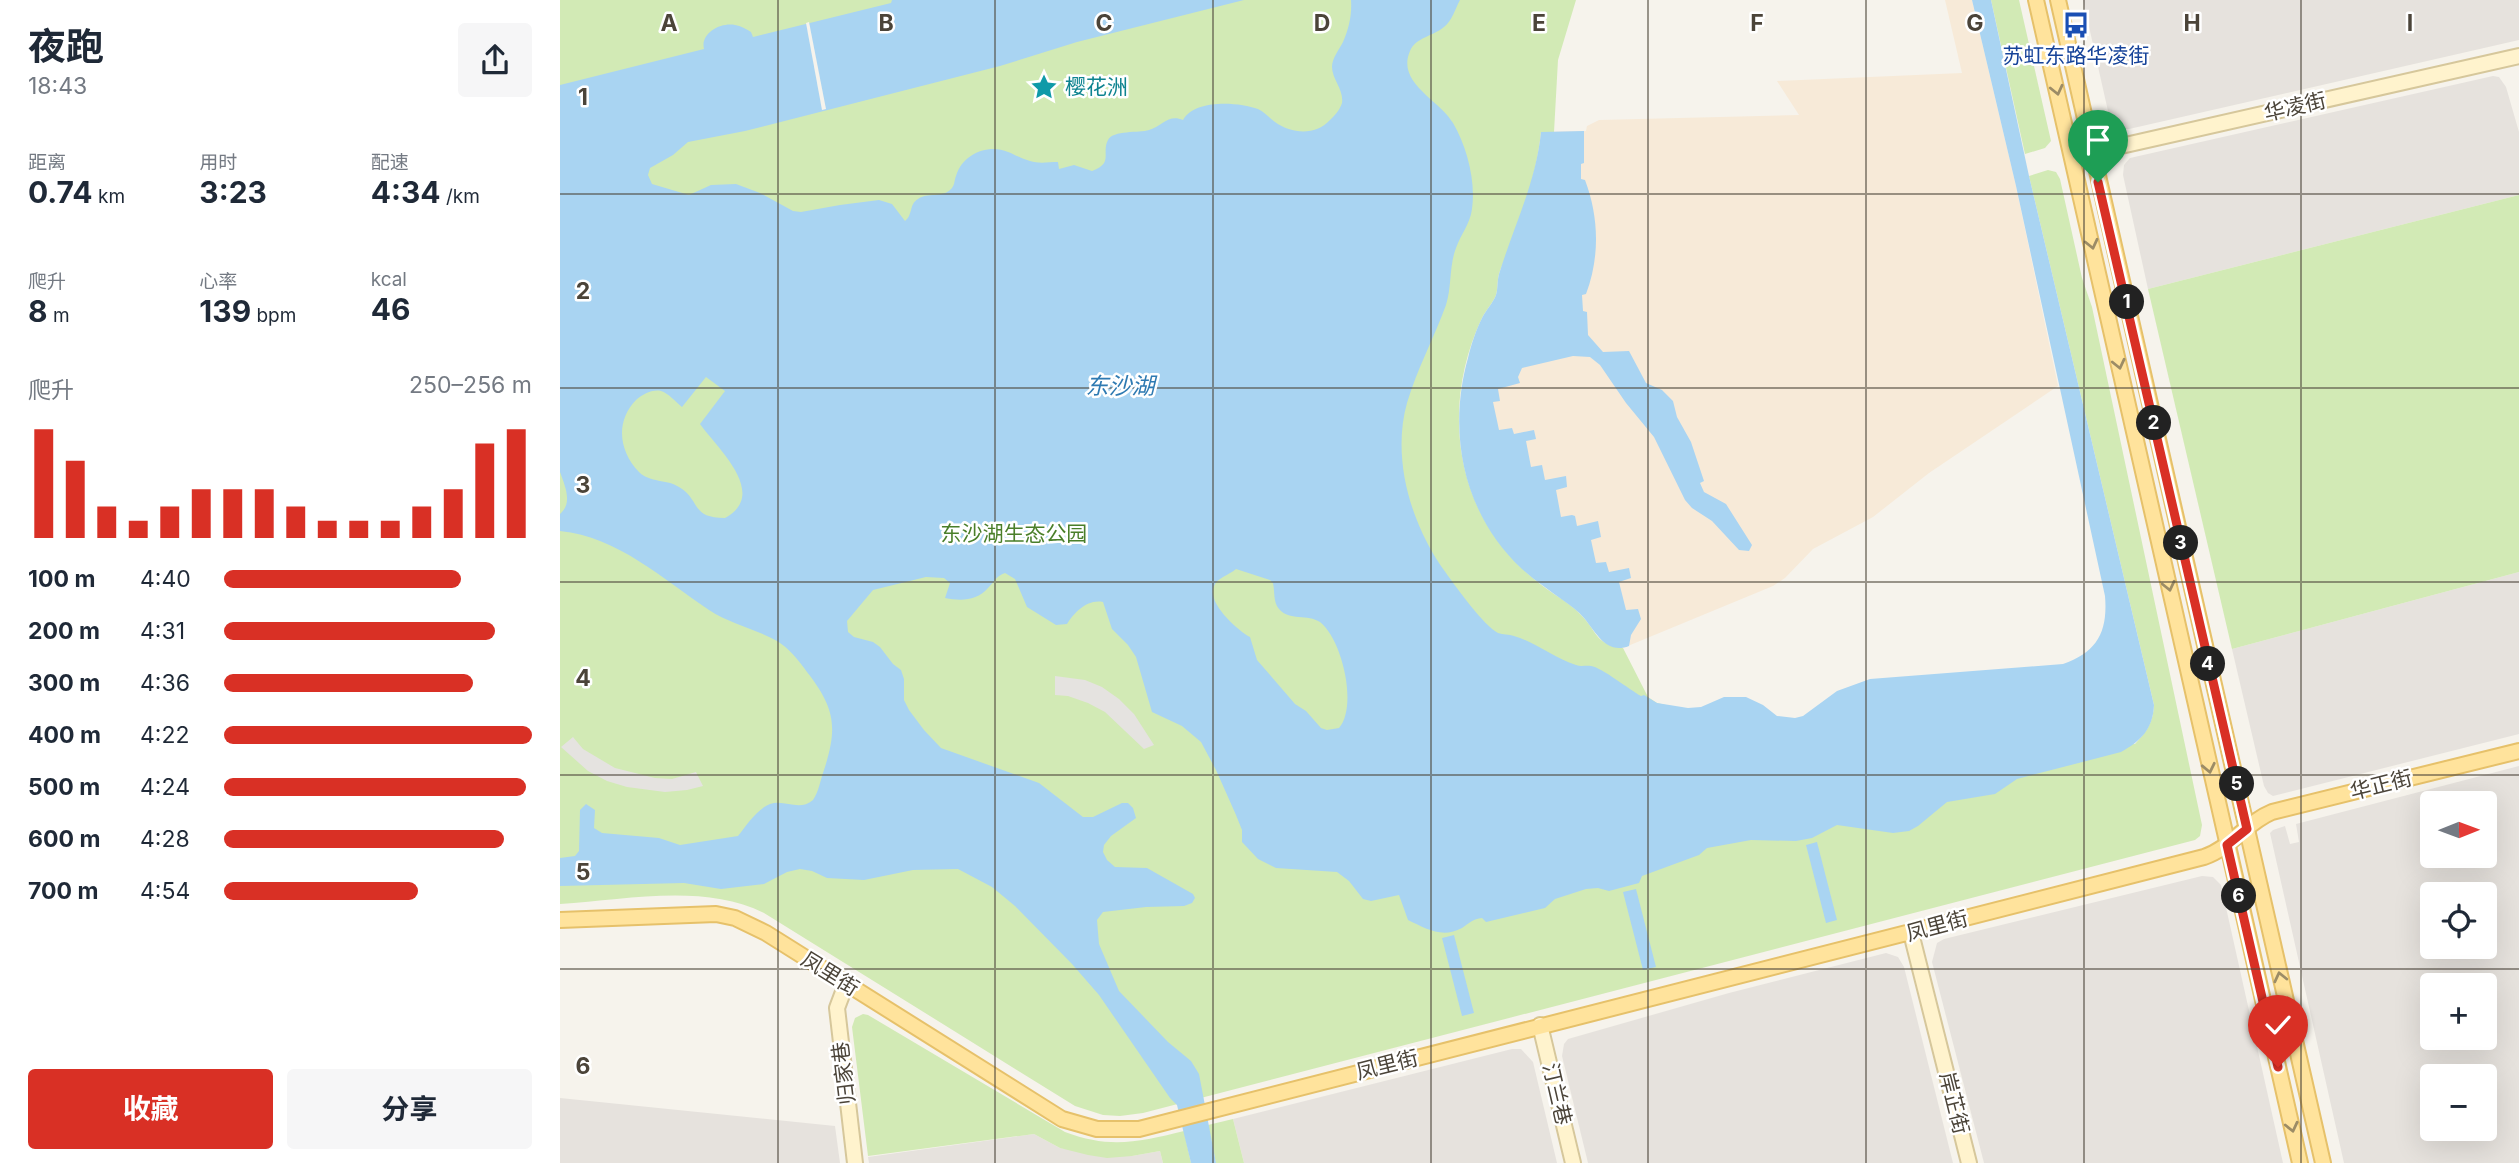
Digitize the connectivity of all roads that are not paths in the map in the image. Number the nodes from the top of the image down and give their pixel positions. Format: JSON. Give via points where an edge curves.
{"nodes":[{"id":1,"x":2036,"y":0,"type":"edge"},
{"id":2,"x":2058,"y":0,"type":"edge"},
{"id":3,"x":2518,"y":61,"type":"edge"},
{"id":4,"x":2092,"y":150,"type":"junction"},
{"id":5,"x":2071,"y":154,"type":"junction"},
{"id":6,"x":2519,"y":751,"type":"edge"},
{"id":7,"x":2247,"y":829,"type":"junction"},
{"id":8,"x":2227,"y":845,"type":"junction"},
{"id":9,"x":560,"y":919,"type":"edge"},
{"id":10,"x":1911,"y":933,"type":"junction"},
{"id":11,"x":846,"y":984,"type":"junction"},
{"id":12,"x":1540,"y":1025,"type":"junction"},
{"id":13,"x":855,"y":1163,"type":"edge"},
{"id":14,"x":1573,"y":1163,"type":"edge"},
{"id":15,"x":1969,"y":1163,"type":"edge"},
{"id":16,"x":2300,"y":1163,"type":"edge"},
{"id":17,"x":2323,"y":1163,"type":"edge"}],
"edges":[{"from":1,"to":5,"type":"main road","one_way":true},
{"from":2,"to":4,"type":"main road"},
{"from":3,"to":4,"type":"street","name":"华凌街"},
{"from":4,"to":5,"type":"street","name":"华凌街"},
{"from":4,"to":7,"type":"main road"},
{"from":5,"to":8,"type":"main road","one_way":true},
{"from":6,"to":7,"type":"main road","name":"华正街","via":[[2272,812]]},
{"from":7,"to":8,"type":"main road","name":"凤里街"},
{"from":17,"to":7,"type":"main road","one_way":true},
{"from":8,"to":10,"type":"main road","name":"凤里街","via":[[2204,857]]},
{"from":8,"to":16,"type":"main road","one_way":true},
{"from":9,"to":11,"type":"main road","name":"凤里街","via":[[694,913],[735,918]]},
{"from":10,"to":12,"type":"main road","name":"凤里街"},
{"from":10,"to":15,"type":"street","name":"岸芷街"},
{"from":11,"to":12,"type":"main road","name":"凤里街","via":[[1062,1119],[1116,1131],[1139,1129]]},
{"from":11,"to":13,"type":"street","name":"归家巷","via":[[836,1008]]},
{"from":12,"to":14,"type":"street","name":"汀兰巷"}]}
